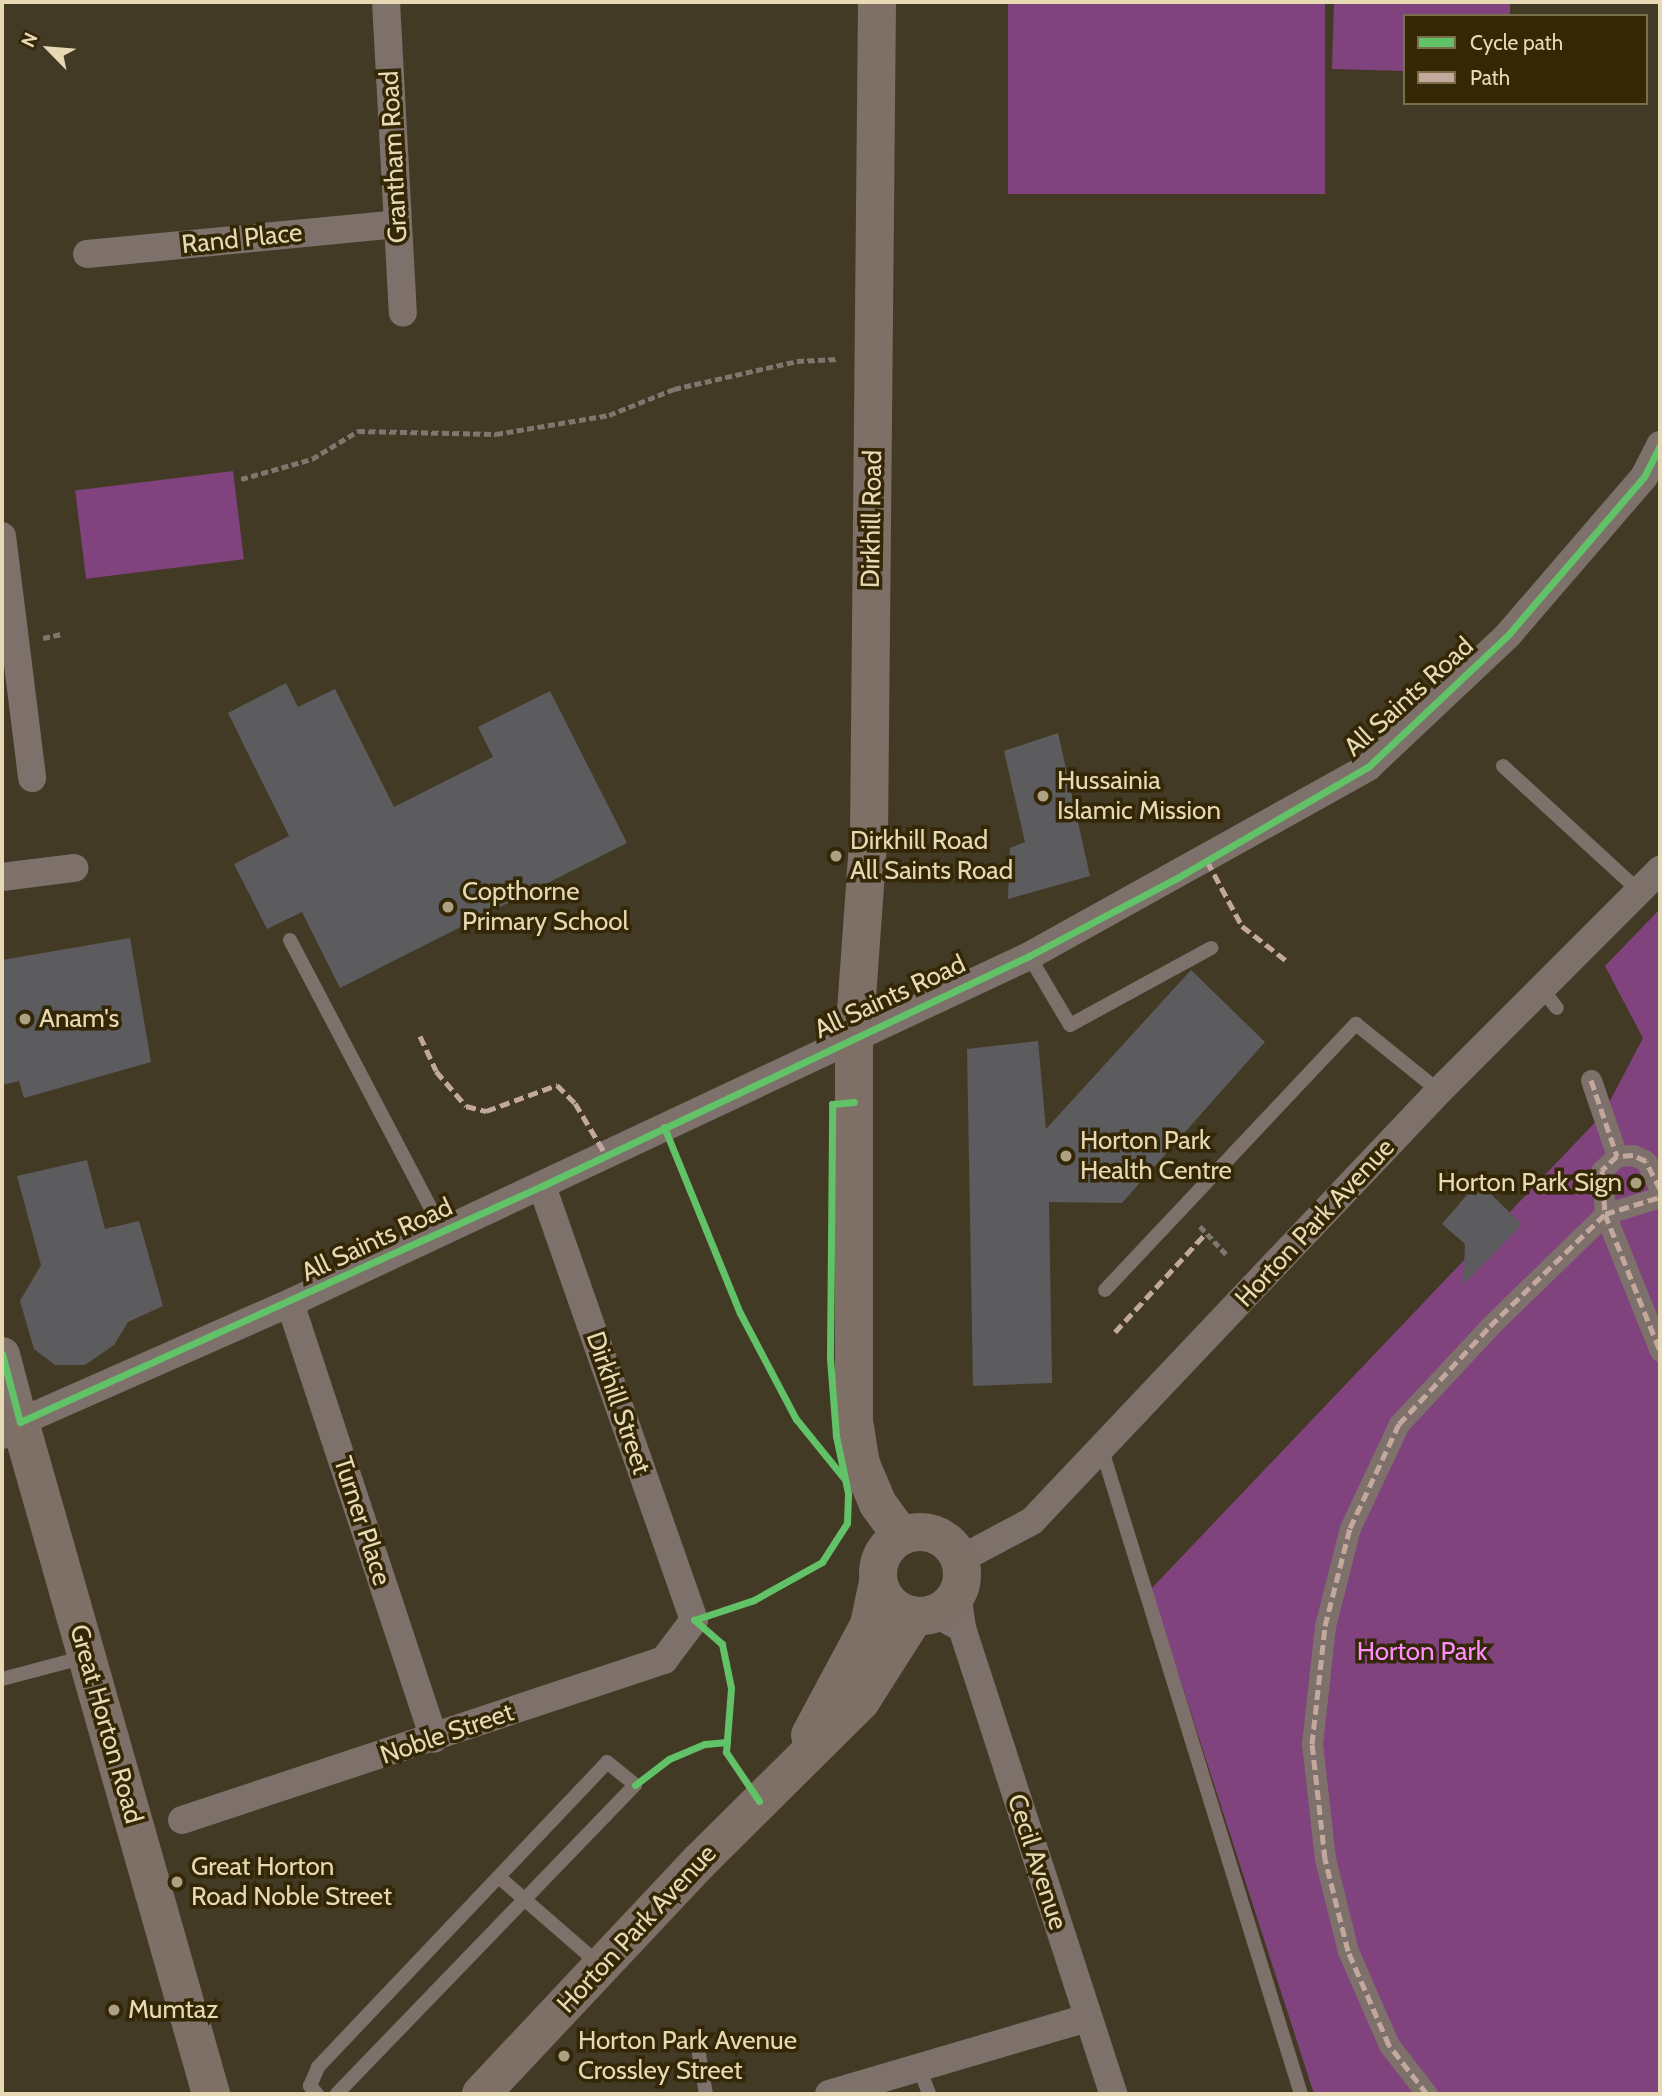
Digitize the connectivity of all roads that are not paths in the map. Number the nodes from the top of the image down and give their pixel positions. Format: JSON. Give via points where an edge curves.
{"nodes":[{"id":1,"x":386,"y":2,"type":"edge"},
{"id":2,"x":877,"y":2,"type":"edge"},
{"id":3,"x":398,"y":224,"type":"junction"},
{"id":4,"x":86,"y":254,"type":"dead end"},
{"id":5,"x":403,"y":313,"type":"dead end"},
{"id":6,"x":1660,"y":445,"type":"edge"},
{"id":7,"x":2,"y":536,"type":"edge"},
{"id":8,"x":1503,"y":766,"type":"dead end"},
{"id":9,"x":32,"y":778,"type":"dead end"},
{"id":10,"x":74,"y":868,"type":"dead end"},
{"id":11,"x":1660,"y":870,"type":"edge"},
{"id":12,"x":2,"y":877,"type":"edge"},
{"id":13,"x":1639,"y":891,"type":"junction"},
{"id":14,"x":290,"y":940,"type":"dead end"},
{"id":15,"x":1211,"y":948,"type":"dead end"},
{"id":16,"x":1029,"y":956,"type":"junction"},
{"id":17,"x":854,"y":1037,"type":"junction"},
{"id":18,"x":1591,"y":1080,"type":"dead end"},
{"id":19,"x":1439,"y":1091,"type":"junction"},
{"id":20,"x":1617,"y":1156,"type":"junction"},
{"id":21,"x":542,"y":1186,"type":"junction"},
{"id":22,"x":1660,"y":1189,"type":"edge"},
{"id":23,"x":1660,"y":1197,"type":"edge"},
{"id":24,"x":1605,"y":1214,"type":"junction"},
{"id":25,"x":443,"y":1232,"type":"junction"},
{"id":26,"x":1105,"y":1290,"type":"dead end"},
{"id":27,"x":290,"y":1303,"type":"junction"},
{"id":28,"x":1660,"y":1351,"type":"edge"},
{"id":29,"x":2,"y":1354,"type":"edge"},
{"id":30,"x":11,"y":1426,"type":"edge"},
{"id":31,"x":1102,"y":1450,"type":"junction"},
{"id":32,"x":901,"y":1536,"type":"junction"},
{"id":33,"x":878,"y":1582,"type":"junction"},
{"id":34,"x":946,"y":1602,"type":"junction"},
{"id":35,"x":694,"y":1620,"type":"joint"},
{"id":36,"x":87,"y":1656,"type":"junction"},
{"id":37,"x":2,"y":1679,"type":"edge"},
{"id":38,"x":435,"y":1739,"type":"junction"},
{"id":39,"x":794,"y":1764,"type":"junction"},
{"id":40,"x":182,"y":1820,"type":"dead end"},
{"id":41,"x":500,"y":1878,"type":"junction"},
{"id":42,"x":527,"y":1901,"type":"junction"},
{"id":43,"x":601,"y":1966,"type":"junction"},
{"id":44,"x":1087,"y":2018,"type":"junction"},
{"id":45,"x":697,"y":2043,"type":"dead end"},
{"id":46,"x":925,"y":2082,"type":"edge"},
{"id":47,"x":211,"y":2094,"type":"edge"},
{"id":48,"x":317,"y":2094,"type":"edge"},
{"id":49,"x":337,"y":2094,"type":"edge"},
{"id":50,"x":481,"y":2094,"type":"edge"},
{"id":51,"x":706,"y":2094,"type":"edge"},
{"id":52,"x":829,"y":2094,"type":"edge"},
{"id":53,"x":1113,"y":2094,"type":"edge"},
{"id":54,"x":1301,"y":2094,"type":"edge"},
{"id":55,"x":1427,"y":2094,"type":"edge"}],
"edges":[{"from":1,"to":3,"type":"street","name":"Grantham Road"},
{"from":2,"to":17,"type":"main road","name":"Dirkhill Road","via":[[869,830]]},
{"from":3,"to":4,"type":"street","name":"Rand Place"},
{"from":3,"to":5,"type":"street","name":"Grantham Road"},
{"from":6,"to":16,"type":"street","name":"All Saints Road","via":[[1644,477],[1508,635],[1368,767],[1177,878]]},
{"from":7,"to":9,"type":"street"},
{"from":8,"to":13,"type":"lane"},
{"from":10,"to":12,"type":"street"},
{"from":11,"to":13,"type":"street","name":"Horton Park Avenue"},
{"from":13,"to":19,"type":"street","name":"Horton Park Avenue","via":[[1549,998]]},
{"from":14,"to":25,"type":"lane"},
{"from":15,"to":16,"type":"lane","via":[[1070,1025]]},
{"from":16,"to":17,"type":"street","name":"All Saints Road"},
{"from":17,"to":21,"type":"street","name":"All Saints Road"},
{"from":17,"to":32,"type":"main road","name":"Dirkhill Road","via":[[854,1421],[861,1464],[878,1504]]},
{"from":18,"to":20,"type":"street"},
{"from":19,"to":26,"type":"lane","via":[[1356,1024]]},
{"from":19,"to":31,"type":"street","name":"Horton Park Avenue"},
{"from":20,"to":22,"type":"street","via":[[1633,1154],[1646,1161]]},
{"from":20,"to":24,"type":"street","via":[[1602,1170]]},
{"from":21,"to":25,"type":"street","name":"All Saints Road"},
{"from":21,"to":35,"type":"street","name":"Dirkhill Street"},
{"from":23,"to":24,"type":"street"},
{"from":24,"to":28,"type":"street"},
{"from":24,"to":55,"type":"street","via":[[1490,1326],[1399,1424],[1350,1528],[1325,1626],[1312,1744],[1325,1859],[1348,1951],[1378,2021],[1389,2045]]},
{"from":25,"to":27,"type":"street","name":"All Saints Road"},
{"from":27,"to":30,"type":"street","name":"All Saints Road"},
{"from":27,"to":38,"type":"street","name":"Turner Place"},
{"from":29,"to":30,"type":"street","name":"Great Horton Road"},
{"from":30,"to":36,"type":"main road","name":"Great Horton Road"},
{"from":31,"to":34,"type":"street","name":"Horton Park Avenue"},
{"from":31,"to":54,"type":"lane"},
{"from":32,"to":33,"type":"main road","via":[[882,1555]]},
{"from":32,"to":34,"type":"main road","via":[[914,1532],[942,1538]]},
{"from":33,"to":34,"type":"main road","via":[[891,1605]]},
{"from":33,"to":39,"type":"main road","name":"Horton Park Avenue","via":[[864,1634]]},
{"from":34,"to":39,"type":"main road","name":"Horton Park Avenue","via":[[861,1701]]},
{"from":34,"to":44,"type":"street","name":"Cecil Avenue"},
{"from":35,"to":38,"type":"street","name":"Noble Street","via":[[664,1660]]},
{"from":36,"to":37,"type":"lane"},
{"from":36,"to":47,"type":"main road","name":"Great Horton Road"},
{"from":38,"to":40,"type":"street","name":"Noble Street"},
{"from":39,"to":43,"type":"main road","name":"Horton Park Avenue"},
{"from":41,"to":42,"type":"lane"},
{"from":41,"to":42,"type":"lane","via":[[607,1762],[635,1785]]},
{"from":41,"to":48,"type":"lane","via":[[318,2067],[310,2086]]},
{"from":42,"to":43,"type":"lane"},
{"from":42,"to":49,"type":"lane"},
{"from":43,"to":50,"type":"main road","name":"Horton Park Avenue"},
{"from":44,"to":46,"type":"street"},
{"from":44,"to":53,"type":"street","name":"Cecil Avenue"},
{"from":45,"to":51,"type":"lane"},
{"from":46,"to":52,"type":"street"}]}
